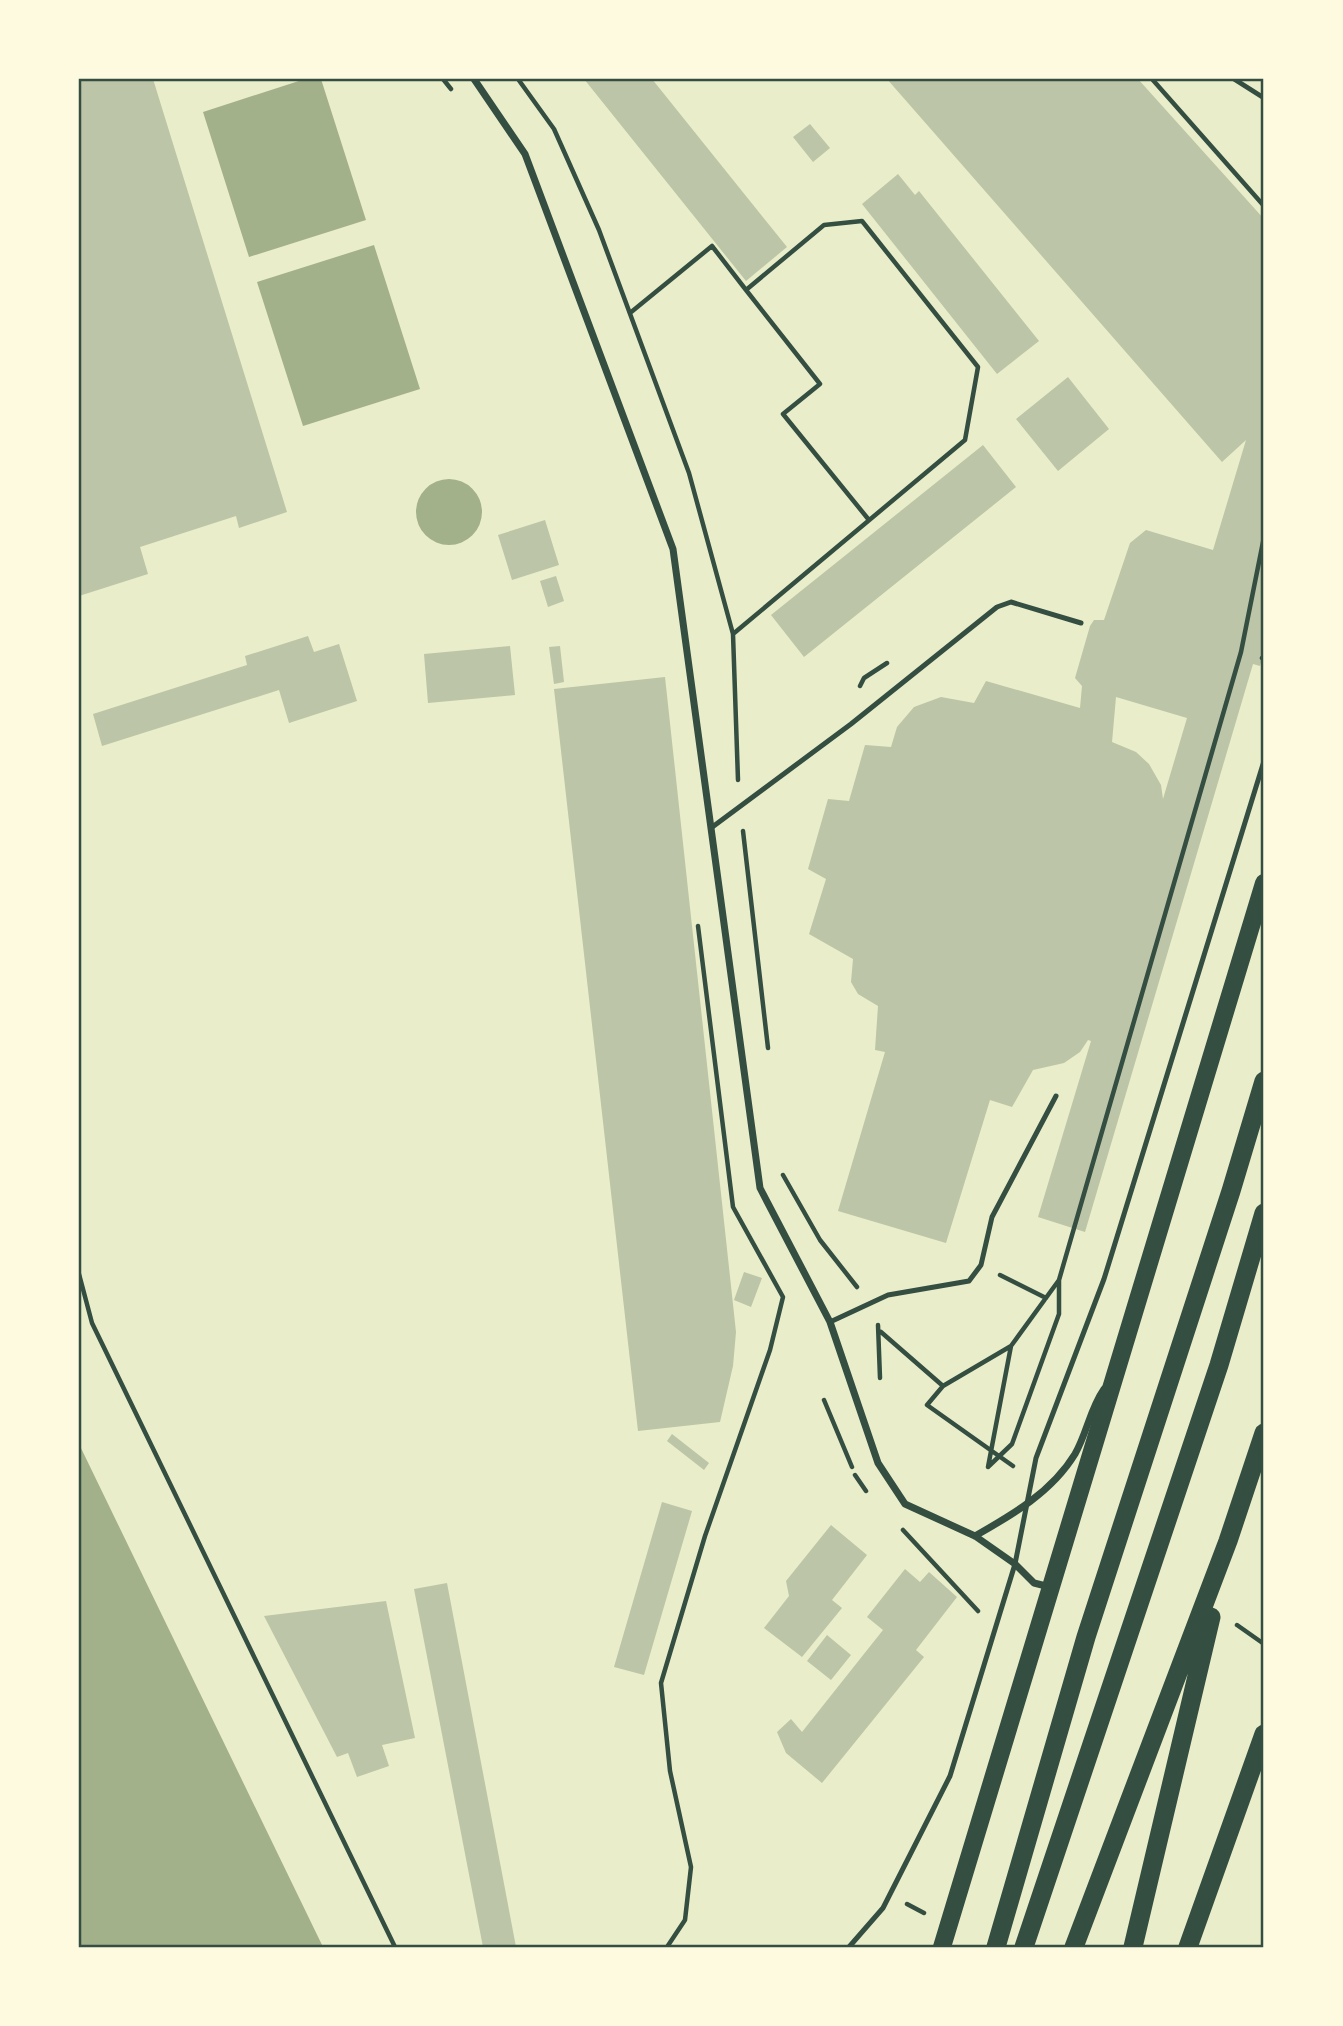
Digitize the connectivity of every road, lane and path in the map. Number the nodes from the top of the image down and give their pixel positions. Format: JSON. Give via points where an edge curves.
{"nodes":[{"id":1,"x":443,"y":79,"type":"edge"},
{"id":2,"x":474,"y":79,"type":"edge"},
{"id":3,"x":1152,"y":79,"type":"edge"},
{"id":4,"x":1234,"y":79,"type":"edge"},
{"id":5,"x":1264,"y":98,"type":"edge"},
{"id":6,"x":458,"y":100,"type":"dead end"},
{"id":7,"x":1264,"y":205,"type":"edge"},
{"id":8,"x":746,"y":290,"type":"junction"},
{"id":9,"x":630,"y":313,"type":"dead end"},
{"id":10,"x":869,"y":520,"type":"junction"},
{"id":11,"x":1264,"y":537,"type":"edge"},
{"id":12,"x":1081,"y":623,"type":"dead end"},
{"id":13,"x":733,"y":634,"type":"dead end"},
{"id":14,"x":1264,"y":761,"type":"edge"},
{"id":15,"x":711,"y":828,"type":"junction"},
{"id":16,"x":1264,"y":883,"type":"edge"},
{"id":17,"x":698,"y":925,"type":"dead end"},
{"id":18,"x":1264,"y":1081,"type":"edge"},
{"id":19,"x":1056,"y":1096,"type":"dead end"},
{"id":20,"x":1264,"y":1213,"type":"edge"},
{"id":21,"x":981,"y":1265,"type":"junction"},
{"id":22,"x":79,"y":1274,"type":"edge"},
{"id":23,"x":1059,"y":1280,"type":"junction"},
{"id":24,"x":1046,"y":1298,"type":"junction"},
{"id":25,"x":830,"y":1322,"type":"junction"},
{"id":26,"x":1011,"y":1346,"type":"junction"},
{"id":27,"x":1114,"y":1375,"type":"junction"},
{"id":28,"x":880,"y":1378,"type":"dead end"},
{"id":29,"x":943,"y":1386,"type":"junction"},
{"id":30,"x":927,"y":1405,"type":"dead end"},
{"id":31,"x":1264,"y":1433,"type":"edge"},
{"id":32,"x":1027,"y":1507,"type":"junction"},
{"id":33,"x":975,"y":1536,"type":"junction"},
{"id":34,"x":1228,"y":1541,"type":"junction"},
{"id":35,"x":1015,"y":1564,"type":"junction"},
{"id":36,"x":1051,"y":1588,"type":"junction"},
{"id":37,"x":1264,"y":1734,"type":"edge"},
{"id":38,"x":395,"y":1947,"type":"edge"},
{"id":39,"x":667,"y":1947,"type":"edge"},
{"id":40,"x":849,"y":1947,"type":"edge"},
{"id":41,"x":942,"y":1947,"type":"edge"},
{"id":42,"x":996,"y":1947,"type":"edge"},
{"id":43,"x":1024,"y":1947,"type":"edge"},
{"id":44,"x":1074,"y":1947,"type":"edge"},
{"id":45,"x":1133,"y":1947,"type":"edge"},
{"id":46,"x":1188,"y":1947,"type":"edge"}],
"edges":[{"from":1,"to":6,"type":"path"},
{"from":2,"to":15,"type":"street","via":[[525,154],[673,549]]},
{"from":3,"to":7,"type":"path"},
{"from":4,"to":5,"type":"lane"},
{"from":8,"to":9,"type":"path","via":[[712,246]]},
{"from":8,"to":10,"type":"path","via":[[820,384],[783,414]]},
{"from":8,"to":10,"type":"path","via":[[824,225],[862,221],[978,367],[965,440]]},
{"from":10,"to":13,"type":"path"},
{"from":11,"to":23,"type":"path","via":[[1241,652]]},
{"from":12,"to":15,"type":"lane","via":[[1011,602],[997,607]]},
{"from":14,"to":32,"type":"lane","via":[[1104,1279],[1036,1458]]},
{"from":15,"to":25,"type":"street","via":[[760,1188]]},
{"from":16,"to":27,"type":"main road"},
{"from":17,"to":39,"type":"path","via":[[733,1207],[783,1297],[771,1350],[705,1536],[661,1683],[670,1771],[691,1867],[685,1920]]},
{"from":18,"to":42,"type":"highway","via":[[1086,1637]]},
{"from":19,"to":21,"type":"lane","via":[[992,1217]]},
{"from":20,"to":43,"type":"highway","via":[[1219,1365]]},
{"from":21,"to":24,"type":"path"},
{"from":21,"to":25,"type":"lane","via":[[969,1281],[888,1294]]},
{"from":22,"to":38,"type":"path","via":[[92,1323]]},
{"from":23,"to":24,"type":"path"},
{"from":23,"to":26,"type":"path","via":[[1059,1314],[1012,1444],[988,1467]]},
{"from":24,"to":26,"type":"path"},
{"from":25,"to":33,"type":"street","via":[[877,1463],[898,1494],[905,1504]]},
{"from":26,"to":29,"type":"path"},
{"from":27,"to":32,"type":"street","via":[[1096,1400],[1075,1454]]},
{"from":27,"to":36,"type":"main road"},
{"from":28,"to":29,"type":"path","via":[[881,1331]]},
{"from":29,"to":30,"type":"path"},
{"from":31,"to":34,"type":"highway"},
{"from":32,"to":33,"type":"street"},
{"from":32,"to":35,"type":"lane"},
{"from":33,"to":35,"type":"street"},
{"from":34,"to":44,"type":"highway"},
{"from":34,"to":45,"type":"highway"},
{"from":35,"to":36,"type":"street","via":[[1034,1583]]},
{"from":35,"to":40,"type":"lane","via":[[950,1776],[883,1908]]},
{"from":36,"to":41,"type":"main road"},
{"from":37,"to":46,"type":"highway"}]}
